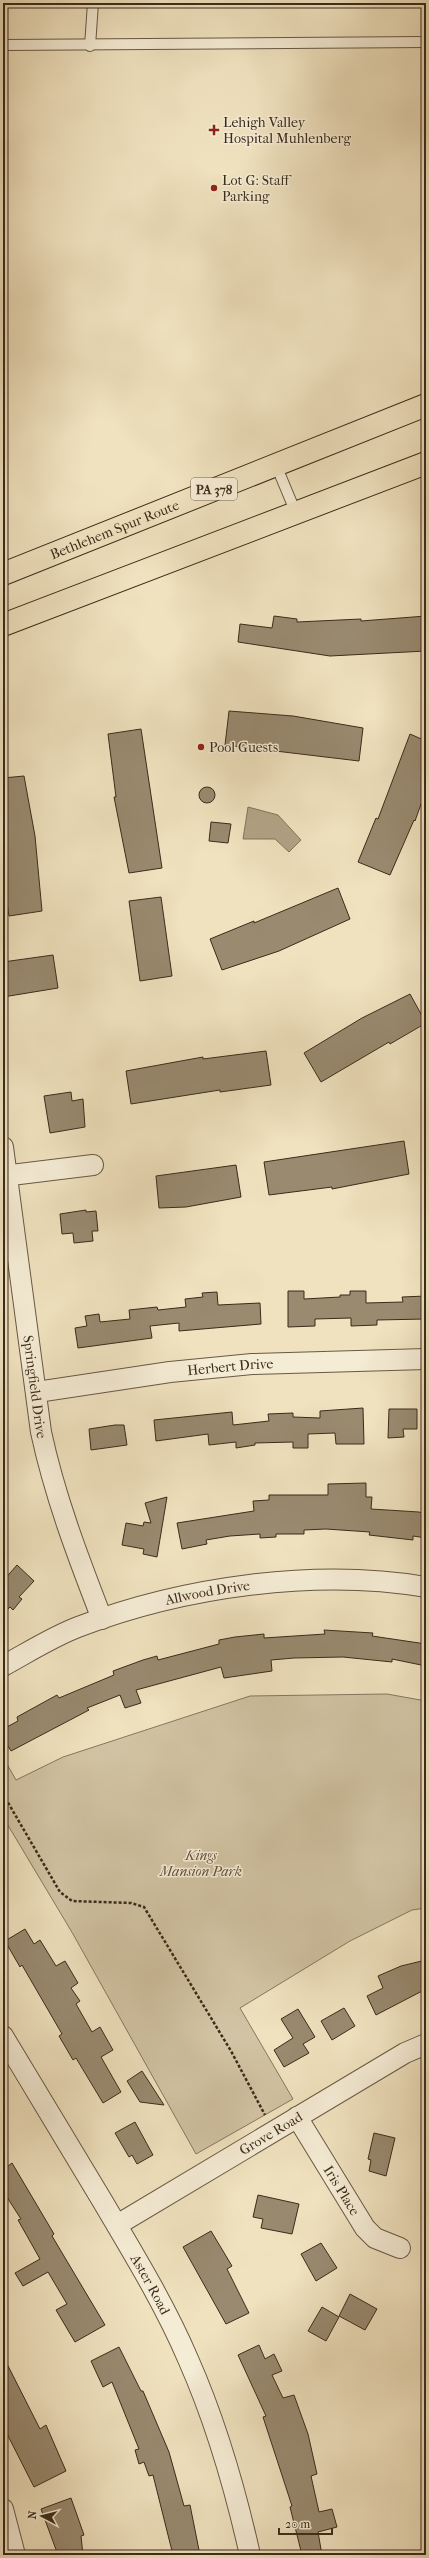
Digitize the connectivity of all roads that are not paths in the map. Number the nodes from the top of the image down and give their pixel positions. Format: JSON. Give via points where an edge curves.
{"nodes":[{"id":1,"x":93,"y":3,"type":"edge"},
{"id":2,"x":426,"y":42,"type":"edge"},
{"id":3,"x":3,"y":45,"type":"edge"},
{"id":4,"x":90,"y":46,"type":"junction"},
{"id":5,"x":426,"y":405,"type":"edge"},
{"id":6,"x":426,"y":463,"type":"edge"},
{"id":7,"x":276,"y":465,"type":"junction"},
{"id":8,"x":296,"y":513,"type":"junction"},
{"id":9,"x":3,"y":574,"type":"edge"},
{"id":10,"x":3,"y":625,"type":"edge"},
{"id":11,"x":3,"y":1147,"type":"edge"},
{"id":12,"x":93,"y":1165,"type":"dead end"},
{"id":13,"x":5,"y":1176,"type":"edge"},
{"id":14,"x":426,"y":1359,"type":"edge"},
{"id":15,"x":37,"y":1392,"type":"junction"},
{"id":16,"x":426,"y":1587,"type":"edge"},
{"id":17,"x":102,"y":1619,"type":"junction"},
{"id":18,"x":3,"y":1666,"type":"edge"},
{"id":19,"x":3,"y":2036,"type":"edge"},
{"id":20,"x":426,"y":2044,"type":"edge"},
{"id":21,"x":297,"y":2117,"type":"junction"},
{"id":22,"x":117,"y":2225,"type":"junction"},
{"id":23,"x":400,"y":2248,"type":"dead end"},
{"id":24,"x":3,"y":2509,"type":"edge"},
{"id":25,"x":15,"y":2555,"type":"edge"},
{"id":26,"x":250,"y":2555,"type":"edge"}],
"edges":[{"from":1,"to":4,"type":"lane"},
{"from":2,"to":4,"type":"lane"},
{"from":3,"to":4,"type":"lane"},
{"from":5,"to":7,"type":"highway","name":"Bethlehem Spur Route","number":"PA 378"},
{"from":6,"to":8,"type":"highway"},
{"from":7,"to":8,"type":"lane"},
{"from":7,"to":9,"type":"highway","name":"Bethlehem Spur Route","number":"PA 378"},
{"from":8,"to":10,"type":"highway"},
{"from":11,"to":13,"type":"street","name":"Springfield Drive"},
{"from":12,"to":13,"type":"street"},
{"from":13,"to":15,"type":"street","name":"Springfield Drive"},
{"from":14,"to":15,"type":"street","name":"Herbert Drive","via":[[252,1364],[170,1372]]},
{"from":15,"to":17,"type":"street","name":"Springfield Drive","via":[[49,1472]]},
{"from":16,"to":17,"type":"street","name":"Allwood Drive","via":[[361,1580],[306,1581],[238,1587],[171,1600]]},
{"from":17,"to":18,"type":"street","name":"Allwood Drive","via":[[76,1628]]},
{"from":19,"to":22,"type":"street","name":"Aster Road"},
{"from":20,"to":21,"type":"street","name":"Grove Road","via":[[405,2053]]},
{"from":21,"to":22,"type":"street","name":"Grove Road"},
{"from":21,"to":23,"type":"street","name":"Iris Place","via":[[365,2228],[375,2238]]},
{"from":22,"to":26,"type":"street","name":"Aster Road","via":[[153,2288],[188,2358],[217,2430],[239,2505]]},
{"from":24,"to":25,"type":"street"}]}
